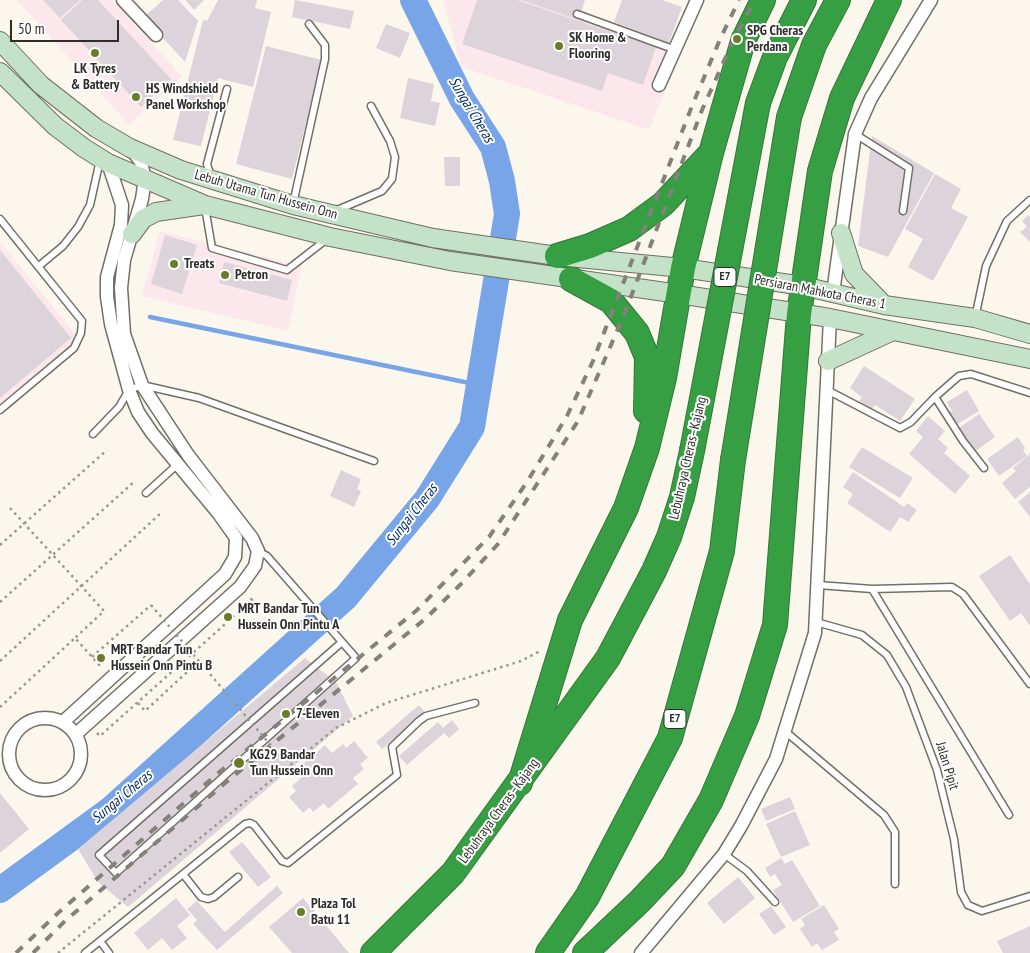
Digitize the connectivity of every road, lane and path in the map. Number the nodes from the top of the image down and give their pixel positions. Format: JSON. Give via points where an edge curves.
{"nodes":[{"id":1,"x":123,"y":0,"type":"edge"},
{"id":2,"x":697,"y":0,"type":"edge"},
{"id":3,"x":763,"y":0,"type":"edge"},
{"id":4,"x":804,"y":0,"type":"edge"},
{"id":5,"x":838,"y":0,"type":"edge"},
{"id":6,"x":889,"y":0,"type":"edge"},
{"id":7,"x":931,"y":0,"type":"edge"},
{"id":8,"x":578,"y":14,"type":"dead end"},
{"id":9,"x":309,"y":24,"type":"dead end"},
{"id":10,"x":156,"y":35,"type":"dead end"},
{"id":11,"x":0,"y":40,"type":"edge"},
{"id":12,"x":673,"y":50,"type":"junction"},
{"id":13,"x":0,"y":72,"type":"edge"},
{"id":14,"x":659,"y":85,"type":"dead end"},
{"id":15,"x":227,"y":89,"type":"dead end"},
{"id":16,"x":371,"y":106,"type":"dead end"},
{"id":17,"x":855,"y":134,"type":"junction"},
{"id":18,"x":130,"y":148,"type":"junction"},
{"id":19,"x":712,"y":153,"type":"junction"},
{"id":20,"x":104,"y":161,"type":"junction"},
{"id":21,"x":145,"y":179,"type":"junction"},
{"id":22,"x":213,"y":182,"type":"junction"},
{"id":23,"x":1030,"y":200,"type":"edge"},
{"id":24,"x":205,"y":204,"type":"junction"},
{"id":25,"x":293,"y":205,"type":"junction"},
{"id":26,"x":903,"y":211,"type":"dead end"},
{"id":27,"x":330,"y":213,"type":"junction"},
{"id":28,"x":0,"y":219,"type":"edge"},
{"id":29,"x":841,"y":233,"type":"junction"},
{"id":30,"x":132,"y":234,"type":"junction"},
{"id":31,"x":330,"y":237,"type":"junction"},
{"id":32,"x":519,"y":251,"type":"joint"},
{"id":33,"x":557,"y":256,"type":"junction"},
{"id":34,"x":39,"y":266,"type":"junction"},
{"id":35,"x":683,"y":268,"type":"junction"},
{"id":36,"x":520,"y":272,"type":"joint"},
{"id":37,"x":571,"y":279,"type":"junction"},
{"id":38,"x":803,"y":286,"type":"junction"},
{"id":39,"x":833,"y":293,"type":"junction"},
{"id":40,"x":679,"y":294,"type":"junction"},
{"id":41,"x":884,"y":305,"type":"junction"},
{"id":42,"x":799,"y":314,"type":"junction"},
{"id":43,"x":830,"y":318,"type":"junction"},
{"id":44,"x":975,"y":318,"type":"junction"},
{"id":45,"x":893,"y":331,"type":"junction"},
{"id":46,"x":1026,"y":332,"type":"edge"},
{"id":47,"x":1030,"y":359,"type":"edge"},
{"id":48,"x":828,"y":361,"type":"junction"},
{"id":49,"x":142,"y":385,"type":"junction"},
{"id":50,"x":128,"y":390,"type":"junction"},
{"id":51,"x":827,"y":390,"type":"junction"},
{"id":52,"x":1030,"y":393,"type":"edge"},
{"id":53,"x":935,"y":397,"type":"junction"},
{"id":54,"x":0,"y":410,"type":"edge"},
{"id":55,"x":93,"y":434,"type":"dead end"},
{"id":56,"x":647,"y":448,"type":"junction"},
{"id":57,"x":107,"y":450,"type":"dead end"},
{"id":58,"x":188,"y":455,"type":"junction"},
{"id":59,"x":374,"y":461,"type":"dead end"},
{"id":60,"x":177,"y":464,"type":"junction"},
{"id":61,"x":984,"y":468,"type":"dead end"},
{"id":62,"x":135,"y":481,"type":"dead end"},
{"id":63,"x":146,"y":493,"type":"dead end"},
{"id":64,"x":10,"y":508,"type":"dead end"},
{"id":65,"x":162,"y":512,"type":"dead end"},
{"id":66,"x":24,"y":524,"type":"junction"},
{"id":67,"x":0,"y":545,"type":"edge"},
{"id":68,"x":258,"y":551,"type":"junction"},
{"id":69,"x":52,"y":555,"type":"junction"},
{"id":70,"x":818,"y":585,"type":"junction"},
{"id":71,"x":81,"y":586,"type":"junction"},
{"id":72,"x":240,"y":587,"type":"junction"},
{"id":73,"x":872,"y":589,"type":"junction"},
{"id":74,"x":0,"y":602,"type":"edge"},
{"id":75,"x":816,"y":622,"type":"junction"},
{"id":76,"x":75,"y":638,"type":"junction"},
{"id":77,"x":564,"y":639,"type":"junction"},
{"id":78,"x":342,"y":642,"type":"junction"},
{"id":79,"x":92,"y":657,"type":"junction"},
{"id":80,"x":0,"y":661,"type":"edge"},
{"id":81,"x":199,"y":661,"type":"junction"},
{"id":82,"x":102,"y":668,"type":"dead end"},
{"id":83,"x":1030,"y":684,"type":"edge"},
{"id":84,"x":138,"y":702,"type":"junction"},
{"id":85,"x":475,"y":704,"type":"dead end"},
{"id":86,"x":0,"y":707,"type":"edge"},
{"id":87,"x":63,"y":722,"type":"junction"},
{"id":88,"x":88,"y":723,"type":"junction"},
{"id":89,"x":786,"y":732,"type":"junction"},
{"id":90,"x":76,"y":734,"type":"junction"},
{"id":91,"x":285,"y":762,"type":"dead end"},
{"id":92,"x":520,"y":783,"type":"junction"},
{"id":93,"x":1009,"y":815,"type":"dead end"},
{"id":94,"x":724,"y":854,"type":"junction"},
{"id":95,"x":183,"y":874,"type":"junction"},
{"id":96,"x":238,"y":877,"type":"dead end"},
{"id":97,"x":895,"y":884,"type":"dead end"},
{"id":98,"x":1030,"y":896,"type":"edge"},
{"id":99,"x":775,"y":902,"type":"dead end"},
{"id":100,"x":100,"y":941,"type":"junction"},
{"id":101,"x":58,"y":953,"type":"edge"},
{"id":102,"x":85,"y":953,"type":"edge"},
{"id":103,"x":109,"y":953,"type":"edge"},
{"id":104,"x":373,"y":953,"type":"edge"},
{"id":105,"x":548,"y":953,"type":"edge"},
{"id":106,"x":585,"y":953,"type":"edge"},
{"id":107,"x":641,"y":953,"type":"edge"}],
"edges":[{"from":1,"to":10,"type":"street"},
{"from":2,"to":12,"type":"street"},
{"from":3,"to":19,"type":"highway","via":[[743,41]]},
{"from":4,"to":92,"type":"highway","name":"Lebuhraya Cheras–Kajang","number":"E7","bridge":true,"via":[[758,103],[692,451],[669,537],[608,658]]},
{"from":5,"to":105,"type":"highway","number":"E7","bridge":true,"via":[[814,45],[789,118],[733,460],[722,551],[670,738],[587,898]]},
{"from":6,"to":38,"type":"highway","via":[[842,98],[820,171]]},
{"from":7,"to":17,"type":"street","via":[[871,98]]},
{"from":8,"to":12,"type":"lane"},
{"from":9,"to":25,"type":"lane","via":[[325,45],[325,59]]},
{"from":11,"to":18,"type":"main road","name":"Lebuh Utama Tun Hussein Onn","via":[[64,105]]},
{"from":12,"to":14,"type":"street"},
{"from":13,"to":20,"type":"main road","name":"Lebuh Utama Tun Hussein Onn","via":[[55,126]]},
{"from":15,"to":22,"type":"lane","via":[[208,164]]},
{"from":16,"to":27,"type":"lane","via":[[395,157],[392,179],[382,192]]},
{"from":17,"to":26,"type":"lane","via":[[909,168]]},
{"from":17,"to":29,"type":"street"},
{"from":18,"to":21,"type":"street","via":[[141,162]]},
{"from":18,"to":22,"type":"main road","name":"Lebuh Utama Tun Hussein Onn"},
{"from":19,"to":33,"type":"highway","via":[[663,204],[629,229]]},
{"from":19,"to":35,"type":"highway"},
{"from":20,"to":21,"type":"main road","name":"Lebuh Utama Tun Hussein Onn"},
{"from":20,"to":34,"type":"lane","via":[[90,205],[78,227],[63,246]]},
{"from":20,"to":50,"type":"street","via":[[122,205],[121,225],[107,277],[107,297]]},
{"from":21,"to":24,"type":"main road","name":"Lebuh Utama Tun Hussein Onn"},
{"from":21,"to":30,"type":"street"},
{"from":22,"to":25,"type":"main road","name":"Lebuh Utama Tun Hussein Onn"},
{"from":23,"to":44,"type":"lane","via":[[1007,221],[986,266]]},
{"from":24,"to":30,"type":"main road","via":[[156,212],[144,219]]},
{"from":24,"to":31,"type":"main road","name":"Lebuh Utama Tun Hussein Onn"},
{"from":24,"to":31,"type":"lane","via":[[212,248],[287,270]]},
{"from":25,"to":27,"type":"main road","name":"Lebuh Utama Tun Hussein Onn"},
{"from":27,"to":32,"type":"main road","name":"Lebuh Utama Tun Hussein Onn","via":[[433,238]]},
{"from":28,"to":34,"type":"lane"},
{"from":29,"to":39,"type":"street"},
{"from":29,"to":41,"type":"main road","via":[[854,274]]},
{"from":30,"to":49,"type":"street","via":[[124,260],[121,288],[124,334]]},
{"from":31,"to":36,"type":"main road","name":"Lebuh Utama Tun Hussein Onn"},
{"from":32,"to":33,"type":"main road","name":"Persiaran Mahkota Cheras 1"},
{"from":33,"to":35,"type":"main road","name":"Persiaran Mahkota Cheras 1"},
{"from":34,"to":54,"type":"lane","via":[[82,321],[81,333],[74,348]]},
{"from":35,"to":38,"type":"main road","name":"Persiaran Mahkota Cheras 1"},
{"from":35,"to":40,"type":"highway"},
{"from":36,"to":37,"type":"main road","name":"Persiaran Mahkota Cheras 1"},
{"from":37,"to":40,"type":"main road","name":"Persiaran Mahkota Cheras 1"},
{"from":37,"to":56,"type":"highway","via":[[611,302],[636,333],[647,358]]},
{"from":38,"to":39,"type":"main road","name":"Persiaran Mahkota Cheras 1"},
{"from":38,"to":42,"type":"highway"},
{"from":39,"to":41,"type":"main road","name":"Persiaran Mahkota Cheras 1"},
{"from":40,"to":42,"type":"main road","name":"Persiaran Mahkota Cheras 1"},
{"from":40,"to":56,"type":"highway"},
{"from":41,"to":44,"type":"main road","name":"Persiaran Mahkota Cheras 1"},
{"from":42,"to":43,"type":"main road","name":"Persiaran Mahkota Cheras 1"},
{"from":42,"to":106,"type":"highway","via":[[774,625],[747,716],[711,800],[673,866]]},
{"from":43,"to":45,"type":"main road","name":"Persiaran Mahkota Cheras 1"},
{"from":43,"to":48,"type":"street"},
{"from":44,"to":46,"type":"main road","name":"Persiaran Mahkota Cheras 1"},
{"from":45,"to":47,"type":"main road","name":"Persiaran Mahkota Cheras 1"},
{"from":45,"to":48,"type":"main road"},
{"from":48,"to":51,"type":"street"},
{"from":49,"to":50,"type":"lane"},
{"from":49,"to":58,"type":"street"},
{"from":49,"to":59,"type":"lane","via":[[199,398]]},
{"from":50,"to":55,"type":"lane","via":[[119,407]]},
{"from":50,"to":60,"type":"street","via":[[138,412]]},
{"from":51,"to":53,"type":"lane","via":[[900,428],[911,422]]},
{"from":51,"to":70,"type":"street"},
{"from":52,"to":53,"type":"lane","via":[[971,374],[959,376]]},
{"from":53,"to":61,"type":"lane"},
{"from":56,"to":77,"type":"highway","via":[[626,508],[570,620]]},
{"from":57,"to":66,"type":"path"},
{"from":58,"to":60,"type":"lane"},
{"from":58,"to":68,"type":"street","via":[[252,538]]},
{"from":60,"to":63,"type":"lane"},
{"from":60,"to":87,"type":"street","via":[[236,538],[235,557],[224,574]]},
{"from":62,"to":69,"type":"path"},
{"from":64,"to":66,"type":"path"},
{"from":65,"to":71,"type":"path"},
{"from":66,"to":67,"type":"path"},
{"from":66,"to":69,"type":"path"},
{"from":68,"to":72,"type":"street","via":[[255,566]]},
{"from":68,"to":78,"type":"lane","via":[[268,556]]},
{"from":69,"to":71,"type":"path"},
{"from":69,"to":74,"type":"path"},
{"from":70,"to":73,"type":"lane"},
{"from":70,"to":75,"type":"street"},
{"from":71,"to":76,"type":"path","via":[[104,611]]},
{"from":71,"to":80,"type":"path"},
{"from":72,"to":84,"type":"path","via":[[252,600]]},
{"from":72,"to":88,"type":"street"},
{"from":73,"to":83,"type":"lane","via":[[952,587],[963,594]]},
{"from":73,"to":93,"type":"lane"},
{"from":75,"to":89,"type":"street"},
{"from":75,"to":98,"type":"lane","name":"Jalan Pipit","via":[[862,635],[887,655],[906,686],[937,770],[954,839],[961,892],[968,905],[982,911]]},
{"from":76,"to":79,"type":"path"},
{"from":76,"to":86,"type":"path"},
{"from":77,"to":92,"type":"highway"},
{"from":77,"to":101,"type":"path","via":[[520,661],[386,703],[336,728]]},
{"from":78,"to":78,"type":"lane","via":[[98,854],[116,873],[356,658]]},
{"from":79,"to":81,"type":"path","bridge":true,"via":[[152,606]]},
{"from":79,"to":82,"type":"path"},
{"from":81,"to":84,"type":"path","via":[[145,711]]},
{"from":81,"to":91,"type":"path","bridge":true},
{"from":84,"to":88,"type":"path","via":[[100,736]]},
{"from":85,"to":95,"type":"lane","via":[[426,716],[419,721],[392,747],[397,775],[288,862],[282,861],[250,823]]},
{"from":87,"to":90,"type":"street"},
{"from":87,"to":90,"type":"street","via":[[47,717],[35,718],[16,731],[9,752],[10,764],[25,784],[49,790],[71,780],[82,758]]},
{"from":88,"to":90,"type":"street"},
{"from":89,"to":94,"type":"street","via":[[776,759]]},
{"from":89,"to":97,"type":"lane","via":[[884,815],[895,832]]},
{"from":92,"to":104,"type":"highway","name":"Lebuhraya Cheras–Kajang","number":"E7","via":[[453,873]]},
{"from":94,"to":99,"type":"lane","via":[[747,870]]},
{"from":94,"to":107,"type":"street"},
{"from":95,"to":96,"type":"lane","via":[[201,897],[208,899]]},
{"from":95,"to":100,"type":"lane"},
{"from":100,"to":102,"type":"lane"},
{"from":100,"to":103,"type":"lane"}]}
